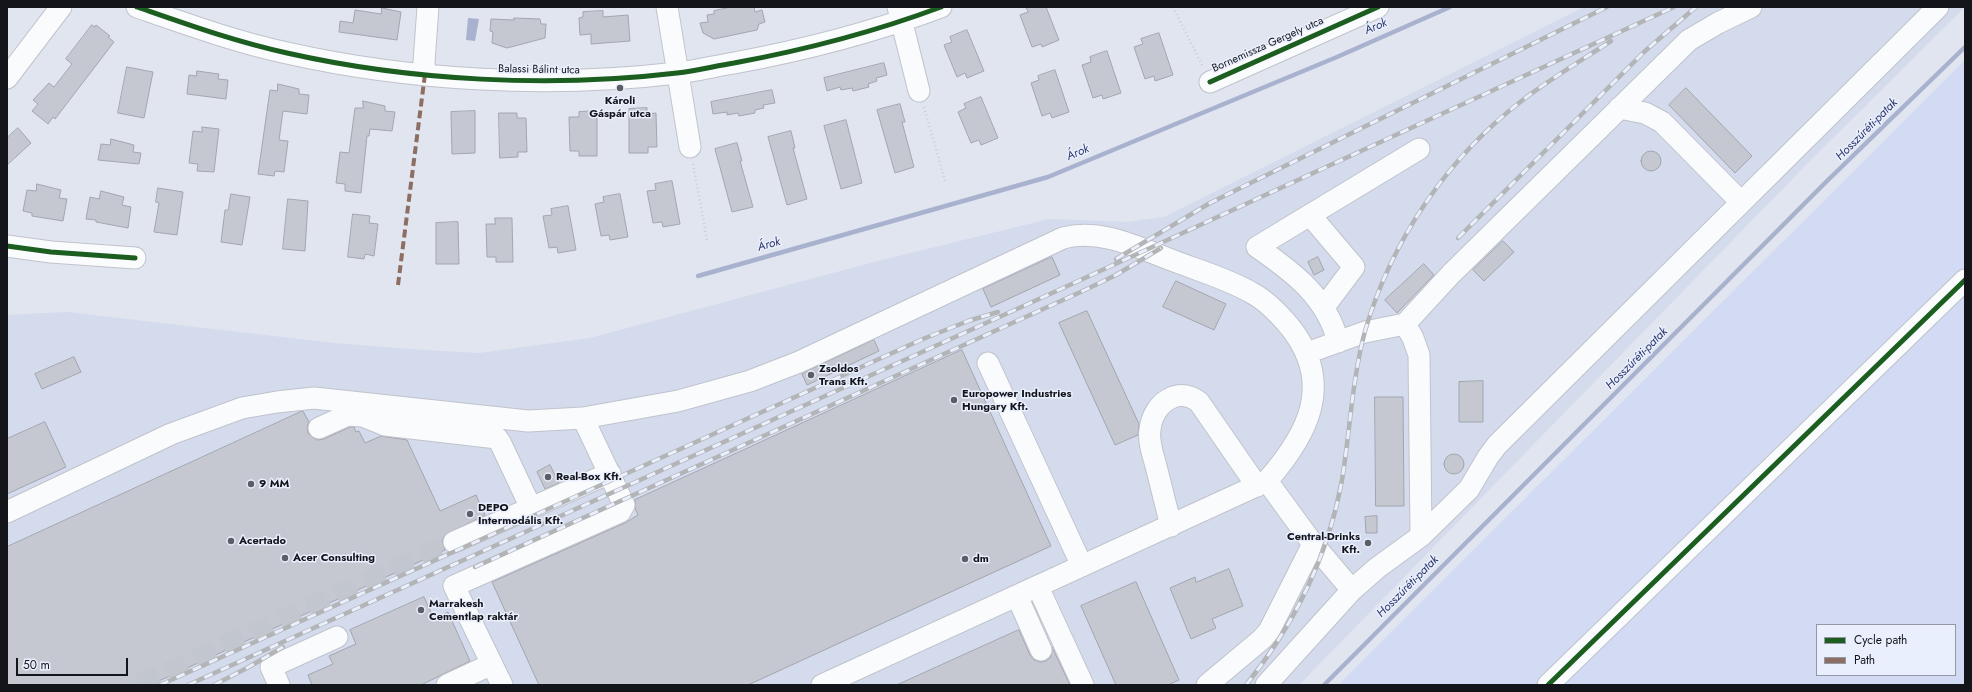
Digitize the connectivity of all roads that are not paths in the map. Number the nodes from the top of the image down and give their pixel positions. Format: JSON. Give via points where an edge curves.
{"nodes":[{"id":1,"x":61,"y":7,"type":"edge"},
{"id":2,"x":137,"y":7,"type":"edge"},
{"id":3,"x":428,"y":7,"type":"edge"},
{"id":4,"x":667,"y":7,"type":"edge"},
{"id":5,"x":941,"y":7,"type":"edge"},
{"id":6,"x":1378,"y":7,"type":"edge"},
{"id":7,"x":1751,"y":7,"type":"edge"},
{"id":8,"x":1938,"y":7,"type":"edge"},
{"id":9,"x":899,"y":14,"type":"edge"},
{"id":10,"x":678,"y":73,"type":"junction"},
{"id":11,"x":426,"y":74,"type":"junction"},
{"id":12,"x":7,"y":78,"type":"edge"},
{"id":13,"x":1210,"y":82,"type":"road end"},
{"id":14,"x":923,"y":98,"type":"road end"},
{"id":15,"x":1619,"y":108,"type":"junction"},
{"id":16,"x":1419,"y":149,"type":"dead end"},
{"id":17,"x":692,"y":154,"type":"road end"},
{"id":18,"x":1741,"y":202,"type":"junction"},
{"id":19,"x":1310,"y":215,"type":"junction"},
{"id":20,"x":7,"y":246,"type":"edge"},
{"id":21,"x":135,"y":258,"type":"dead end"},
{"id":22,"x":1965,"y":280,"type":"edge"},
{"id":23,"x":1324,"y":307,"type":"junction"},
{"id":24,"x":1405,"y":324,"type":"junction"},
{"id":25,"x":1338,"y":342,"type":"junction"},
{"id":26,"x":1307,"y":353,"type":"junction"},
{"id":27,"x":988,"y":363,"type":"dead end"},
{"id":28,"x":584,"y":418,"type":"junction"},
{"id":29,"x":319,"y":428,"type":"dead end"},
{"id":30,"x":610,"y":473,"type":"junction"},
{"id":31,"x":1262,"y":483,"type":"junction"},
{"id":32,"x":531,"y":508,"type":"junction"},
{"id":33,"x":7,"y":512,"type":"edge"},
{"id":34,"x":1170,"y":526,"type":"junction"},
{"id":35,"x":1421,"y":536,"type":"junction"},
{"id":36,"x":454,"y":542,"type":"tunnel mouth"},
{"id":37,"x":1313,"y":544,"type":"junction"},
{"id":38,"x":1082,"y":566,"type":"junction"},
{"id":39,"x":1038,"y":587,"type":"junction"},
{"id":40,"x":1352,"y":590,"type":"junction"},
{"id":41,"x":1017,"y":596,"type":"junction"},
{"id":42,"x":337,"y":637,"type":"dead end"},
{"id":43,"x":1042,"y":650,"type":"dead end"},
{"id":44,"x":492,"y":664,"type":"junction"},
{"id":45,"x":1558,"y":682,"type":"edge"},
{"id":46,"x":279,"y":685,"type":"edge"},
{"id":47,"x":447,"y":685,"type":"edge"},
{"id":48,"x":502,"y":685,"type":"edge"},
{"id":49,"x":822,"y":685,"type":"edge"},
{"id":50,"x":1083,"y":685,"type":"edge"},
{"id":51,"x":1207,"y":685,"type":"edge"},
{"id":52,"x":1266,"y":685,"type":"edge"}],
"edges":[{"from":1,"to":12,"type":"street"},
{"from":2,"to":11,"type":"street","name":"Balassi Bálint utca","via":[[194,27],[286,53],[364,67]]},
{"from":3,"to":11,"type":"street","via":[[424,62]]},
{"from":4,"to":10,"type":"street"},
{"from":5,"to":9,"type":"street","name":"Balassi Bálint utca"},
{"from":6,"to":13,"type":"street","name":"Bornemissza Gergely utca"},
{"from":7,"to":15,"type":"street","via":[[1689,40]]},
{"from":8,"to":18,"type":"street"},
{"from":9,"to":10,"type":"street","name":"Balassi Bálint utca","via":[[795,52]]},
{"from":9,"to":14,"type":"street"},
{"from":10,"to":11,"type":"street","name":"Balassi Bálint utca","via":[[563,82]]},
{"from":10,"to":17,"type":"street"},
{"from":15,"to":18,"type":"street","via":[[1645,113],[1662,122]]},
{"from":15,"to":24,"type":"street","via":[[1451,274]]},
{"from":16,"to":19,"type":"street"},
{"from":18,"to":35,"type":"street","via":[[1497,446],[1469,489]]},
{"from":19,"to":23,"type":"street","via":[[1354,267]]},
{"from":19,"to":23,"type":"street","via":[[1257,247],[1287,268]]},
{"from":20,"to":21,"type":"street"},
{"from":22,"to":45,"type":"street"},
{"from":23,"to":25,"type":"street","via":[[1335,329]]},
{"from":24,"to":25,"type":"street","via":[[1365,332]]},
{"from":24,"to":35,"type":"street","via":[[1419,355]]},
{"from":25,"to":26,"type":"street"},
{"from":26,"to":28,"type":"street","via":[[1285,320],[1254,293],[1121,242],[1090,235],[1072,235],[799,362],[750,381],[678,401]]},
{"from":26,"to":31,"type":"street","via":[[1314,387],[1306,425],[1287,458]]},
{"from":27,"to":38,"type":"street"},
{"from":28,"to":30,"type":"street"},
{"from":28,"to":33,"type":"street","via":[[528,420],[314,398],[277,402],[242,408],[171,434]]},
{"from":29,"to":32,"type":"street","via":[[348,415],[355,415],[385,424],[497,438]]},
{"from":30,"to":32,"type":"street"},
{"from":30,"to":44,"type":"street","via":[[624,504],[620,512],[454,586]]},
{"from":31,"to":34,"type":"street"},
{"from":31,"to":34,"type":"street","via":[[1199,402],[1192,397],[1184,396],[1166,400],[1158,408],[1149,431]]},
{"from":31,"to":37,"type":"street"},
{"from":32,"to":36,"type":"street"},
{"from":34,"to":38,"type":"street"},
{"from":35,"to":40,"type":"street","via":[[1376,568]]},
{"from":37,"to":40,"type":"street"},
{"from":37,"to":51,"type":"street","via":[[1269,631],[1262,640]]},
{"from":38,"to":39,"type":"street"},
{"from":39,"to":41,"type":"street"},
{"from":39,"to":50,"type":"street"},
{"from":40,"to":52,"type":"street"},
{"from":41,"to":43,"type":"street"},
{"from":41,"to":49,"type":"street"},
{"from":42,"to":46,"type":"street","via":[[271,667]]},
{"from":44,"to":47,"type":"street"},
{"from":44,"to":48,"type":"street"}]}
